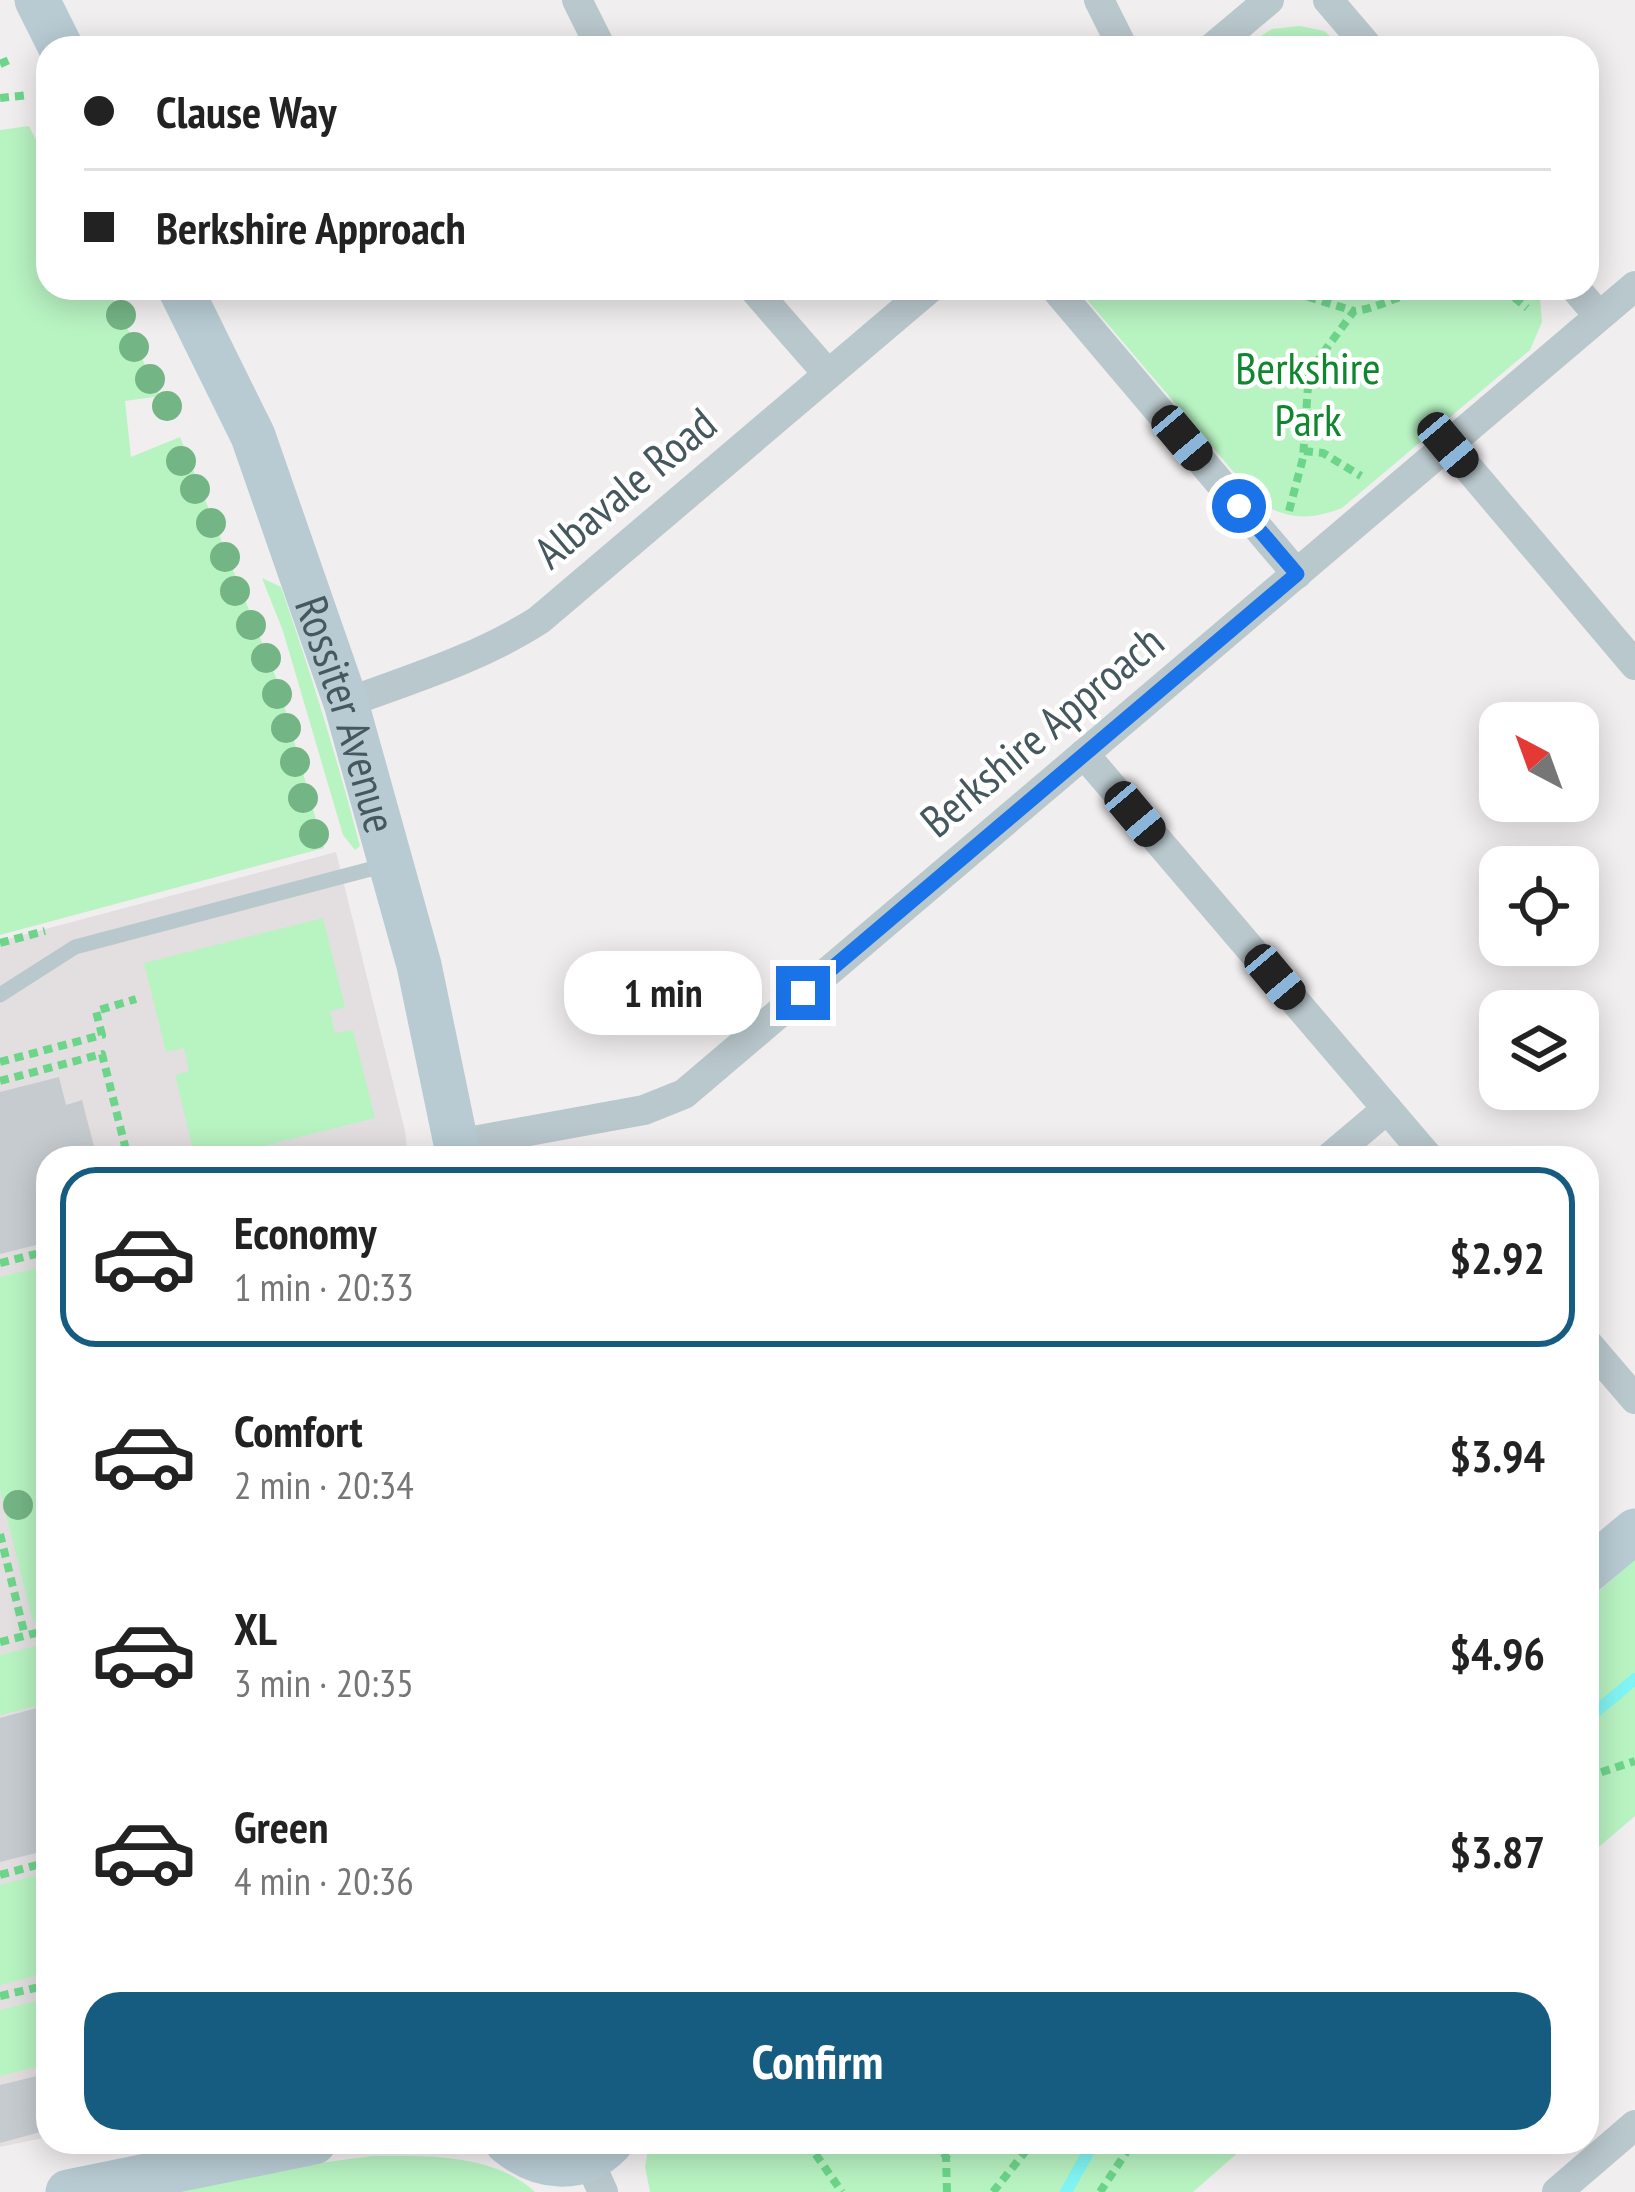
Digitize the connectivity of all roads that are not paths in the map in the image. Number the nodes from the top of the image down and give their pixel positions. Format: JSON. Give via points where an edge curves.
{"nodes":[{"id":1,"x":37,"y":0,"type":"edge"},
{"id":2,"x":577,"y":0,"type":"edge"},
{"id":3,"x":1099,"y":0,"type":"edge"},
{"id":4,"x":1269,"y":0,"type":"edge"},
{"id":5,"x":1328,"y":0,"type":"edge"},
{"id":6,"x":55,"y":36,"type":"edge"},
{"id":7,"x":595,"y":36,"type":"edge"},
{"id":8,"x":1117,"y":36,"type":"edge"},
{"id":9,"x":1226,"y":36,"type":"edge"},
{"id":10,"x":1359,"y":36,"type":"edge"},
{"id":11,"x":1635,"y":286,"type":"edge"},
{"id":12,"x":186,"y":300,"type":"edge"},
{"id":13,"x":763,"y":300,"type":"edge"},
{"id":14,"x":916,"y":300,"type":"edge"},
{"id":15,"x":1065,"y":300,"type":"edge"},
{"id":16,"x":1585,"y":300,"type":"edge"},
{"id":17,"x":1599,"y":316,"type":"junction"},
{"id":18,"x":828,"y":374,"type":"junction"},
{"id":19,"x":1448,"y":445,"type":"junction"},
{"id":20,"x":1297,"y":574,"type":"junction"},
{"id":21,"x":1635,"y":664,"type":"edge"},
{"id":22,"x":346,"y":703,"type":"junction"},
{"id":23,"x":1084,"y":754,"type":"junction"},
{"id":24,"x":390,"y":863,"type":"junction"},
{"id":25,"x":0,"y":995,"type":"edge"},
{"id":26,"x":1387,"y":1108,"type":"junction"},
{"id":27,"x":457,"y":1146,"type":"edge"},
{"id":28,"x":481,"y":1146,"type":"edge"},
{"id":29,"x":1343,"y":1146,"type":"edge"},
{"id":30,"x":1419,"y":1146,"type":"edge"},
{"id":31,"x":1599,"y":1356,"type":"edge"},
{"id":32,"x":1635,"y":1399,"type":"edge"},
{"id":33,"x":1635,"y":1531,"type":"edge"},
{"id":34,"x":1599,"y":1561,"type":"edge"},
{"id":35,"x":1635,"y":2126,"type":"edge"},
{"id":36,"x":255,"y":2154,"type":"edge"},
{"id":37,"x":525,"y":2154,"type":"edge"},
{"id":38,"x":601,"y":2164,"type":"edge"},
{"id":39,"x":68,"y":2192,"type":"edge"},
{"id":40,"x":1557,"y":2192,"type":"edge"}],
"edges":[{"from":1,"to":6,"type":"street"},
{"from":2,"to":7,"type":"street"},
{"from":3,"to":8,"type":"street"},
{"from":4,"to":9,"type":"street"},
{"from":5,"to":10,"type":"street"},
{"from":11,"to":17,"type":"street","name":"Berkshire Approach"},
{"from":12,"to":22,"type":"street","name":"Rossiter Avenue","via":[[254,436]]},
{"from":13,"to":18,"type":"street"},
{"from":14,"to":18,"type":"street","name":"Albavale Road"},
{"from":15,"to":20,"type":"street"},
{"from":16,"to":17,"type":"street"},
{"from":17,"to":19,"type":"street","name":"Berkshire Approach"},
{"from":18,"to":22,"type":"street","name":"Albavale Road","via":[[539,620]]},
{"from":19,"to":20,"type":"street","name":"Berkshire Approach"},
{"from":19,"to":21,"type":"street"},
{"from":20,"to":23,"type":"street","name":"Berkshire Approach"},
{"from":22,"to":24,"type":"street","name":"Rossiter Avenue"},
{"from":23,"to":26,"type":"street"},
{"from":23,"to":28,"type":"street","name":"Berkshire Approach","via":[[684,1094]]},
{"from":24,"to":25,"type":"lane","via":[[76,947]]},
{"from":24,"to":27,"type":"street","name":"Rossiter Avenue"},
{"from":26,"to":29,"type":"street"},
{"from":26,"to":30,"type":"street"},
{"from":31,"to":32,"type":"street"},
{"from":33,"to":34,"type":"street"},
{"from":35,"to":40,"type":"street"},
{"from":36,"to":39,"type":"street"},
{"from":37,"to":38,"type":"street","via":[[537,2162]]}]}
